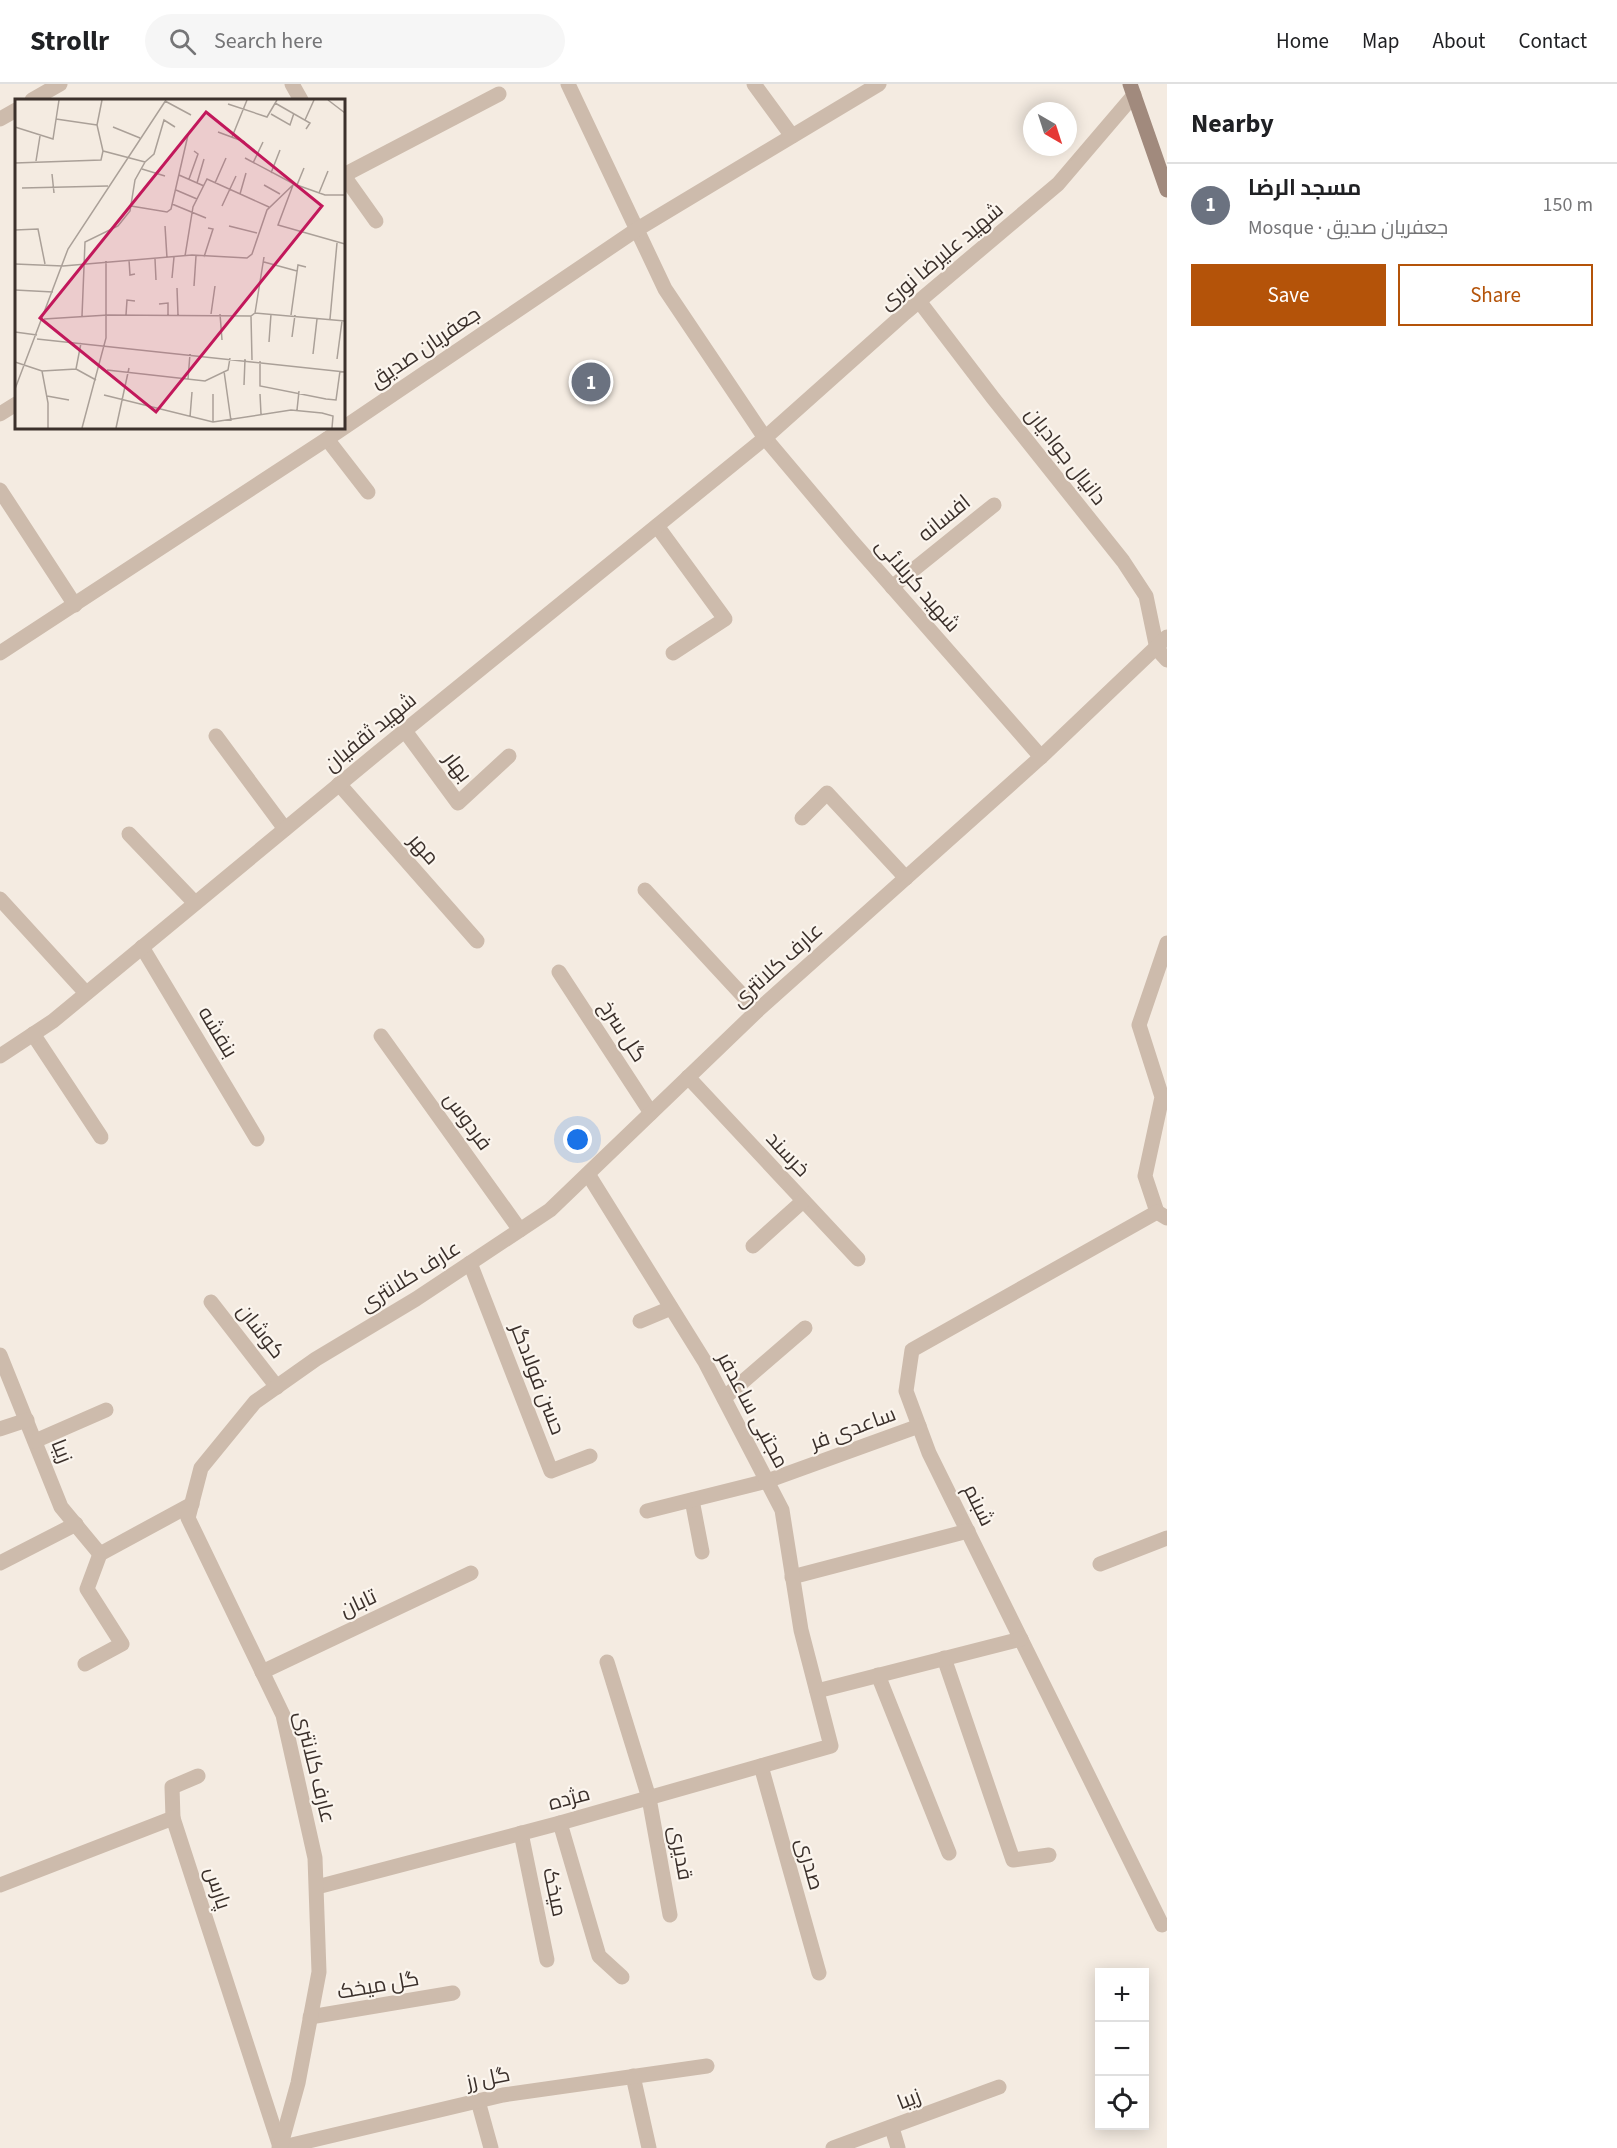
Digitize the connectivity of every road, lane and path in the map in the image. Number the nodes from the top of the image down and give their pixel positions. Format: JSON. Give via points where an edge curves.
{"nodes":[{"id":1,"x":60,"y":84,"type":"edge"},
{"id":2,"x":292,"y":84,"type":"edge"},
{"id":3,"x":568,"y":84,"type":"edge"},
{"id":4,"x":754,"y":84,"type":"edge"},
{"id":5,"x":879,"y":84,"type":"edge"},
{"id":6,"x":1132,"y":89,"type":"edge"},
{"id":7,"x":499,"y":94,"type":"dead end"},
{"id":8,"x":34,"y":99,"type":"edge"},
{"id":9,"x":300,"y":99,"type":"edge"},
{"id":10,"x":15,"y":111,"type":"edge"},
{"id":11,"x":0,"y":119,"type":"edge"},
{"id":12,"x":792,"y":136,"type":"junction"},
{"id":13,"x":345,"y":175,"type":"edge"},
{"id":14,"x":345,"y":177,"type":"edge"},
{"id":15,"x":1167,"y":190,"type":"edge"},
{"id":16,"x":376,"y":221,"type":"dead end"},
{"id":17,"x":636,"y":230,"type":"junction"},
{"id":18,"x":919,"y":301,"type":"junction"},
{"id":19,"x":15,"y":405,"type":"edge"},
{"id":20,"x":0,"y":414,"type":"edge"},
{"id":21,"x":345,"y":427,"type":"edge"},
{"id":22,"x":342,"y":429,"type":"edge"},
{"id":23,"x":765,"y":438,"type":"junction"},
{"id":24,"x":327,"y":439,"type":"junction"},
{"id":25,"x":0,"y":490,"type":"edge"},
{"id":26,"x":368,"y":492,"type":"dead end"},
{"id":27,"x":994,"y":505,"type":"dead end"},
{"id":28,"x":657,"y":526,"type":"junction"},
{"id":29,"x":892,"y":587,"type":"junction"},
{"id":30,"x":75,"y":604,"type":"junction"},
{"id":31,"x":1164,"y":649,"type":"edge"},
{"id":32,"x":0,"y":653,"type":"edge"},
{"id":33,"x":673,"y":653,"type":"dead end"},
{"id":34,"x":405,"y":731,"type":"junction"},
{"id":35,"x":216,"y":736,"type":"dead end"},
{"id":36,"x":509,"y":756,"type":"dead end"},
{"id":37,"x":1041,"y":757,"type":"junction"},
{"id":38,"x":339,"y":784,"type":"junction"},
{"id":39,"x":802,"y":818,"type":"dead end"},
{"id":40,"x":285,"y":829,"type":"junction"},
{"id":41,"x":129,"y":834,"type":"dead end"},
{"id":42,"x":906,"y":878,"type":"junction"},
{"id":43,"x":645,"y":890,"type":"dead end"},
{"id":44,"x":0,"y":900,"type":"edge"},
{"id":45,"x":195,"y":903,"type":"junction"},
{"id":46,"x":477,"y":941,"type":"dead end"},
{"id":47,"x":1167,"y":943,"type":"edge"},
{"id":48,"x":142,"y":947,"type":"junction"},
{"id":49,"x":560,"y":972,"type":"dead end"},
{"id":50,"x":86,"y":993,"type":"junction"},
{"id":51,"x":757,"y":1011,"type":"junction"},
{"id":52,"x":33,"y":1034,"type":"junction"},
{"id":53,"x":381,"y":1036,"type":"dead end"},
{"id":54,"x":0,"y":1056,"type":"edge"},
{"id":55,"x":688,"y":1077,"type":"junction"},
{"id":56,"x":651,"y":1113,"type":"junction"},
{"id":57,"x":101,"y":1137,"type":"dead end"},
{"id":58,"x":257,"y":1139,"type":"dead end"},
{"id":59,"x":588,"y":1174,"type":"junction"},
{"id":60,"x":803,"y":1201,"type":"junction"},
{"id":61,"x":1162,"y":1215,"type":"edge"},
{"id":62,"x":520,"y":1230,"type":"junction"},
{"id":63,"x":753,"y":1246,"type":"dead end"},
{"id":64,"x":858,"y":1259,"type":"dead end"},
{"id":65,"x":470,"y":1263,"type":"junction"},
{"id":66,"x":211,"y":1302,"type":"dead end"},
{"id":67,"x":671,"y":1308,"type":"junction"},
{"id":68,"x":640,"y":1321,"type":"dead end"},
{"id":69,"x":805,"y":1328,"type":"dead end"},
{"id":70,"x":0,"y":1355,"type":"edge"},
{"id":71,"x":277,"y":1387,"type":"junction"},
{"id":72,"x":724,"y":1398,"type":"junction"},
{"id":73,"x":106,"y":1410,"type":"dead end"},
{"id":74,"x":27,"y":1420,"type":"junction"},
{"id":75,"x":919,"y":1426,"type":"junction"},
{"id":76,"x":0,"y":1429,"type":"edge"},
{"id":77,"x":35,"y":1441,"type":"junction"},
{"id":78,"x":590,"y":1456,"type":"dead end"},
{"id":79,"x":767,"y":1481,"type":"junction"},
{"id":80,"x":692,"y":1500,"type":"junction"},
{"id":81,"x":192,"y":1504,"type":"junction"},
{"id":82,"x":647,"y":1511,"type":"dead end"},
{"id":83,"x":76,"y":1524,"type":"junction"},
{"id":84,"x":968,"y":1532,"type":"junction"},
{"id":85,"x":1167,"y":1538,"type":"edge"},
{"id":86,"x":702,"y":1552,"type":"dead end"},
{"id":87,"x":100,"y":1554,"type":"junction"},
{"id":88,"x":0,"y":1563,"type":"edge"},
{"id":89,"x":1100,"y":1564,"type":"dead end"},
{"id":90,"x":471,"y":1573,"type":"dead end"},
{"id":91,"x":792,"y":1577,"type":"junction"},
{"id":92,"x":1021,"y":1639,"type":"junction"},
{"id":93,"x":944,"y":1658,"type":"junction"},
{"id":94,"x":607,"y":1662,"type":"dead end"},
{"id":95,"x":85,"y":1664,"type":"dead end"},
{"id":96,"x":262,"y":1672,"type":"junction"},
{"id":97,"x":878,"y":1676,"type":"junction"},
{"id":98,"x":817,"y":1691,"type":"junction"},
{"id":99,"x":831,"y":1746,"type":"joint"},
{"id":100,"x":761,"y":1766,"type":"junction"},
{"id":101,"x":198,"y":1776,"type":"dead end"},
{"id":102,"x":649,"y":1798,"type":"junction"},
{"id":103,"x":173,"y":1818,"type":"junction"},
{"id":104,"x":560,"y":1823,"type":"junction"},
{"id":105,"x":521,"y":1833,"type":"junction"},
{"id":106,"x":949,"y":1853,"type":"dead end"},
{"id":107,"x":1049,"y":1855,"type":"dead end"},
{"id":108,"x":0,"y":1885,"type":"edge"},
{"id":109,"x":317,"y":1887,"type":"junction"},
{"id":110,"x":670,"y":1916,"type":"dead end"},
{"id":111,"x":1162,"y":1925,"type":"dead end"},
{"id":112,"x":547,"y":1960,"type":"dead end"},
{"id":113,"x":819,"y":1973,"type":"dead end"},
{"id":114,"x":622,"y":1977,"type":"dead end"},
{"id":115,"x":453,"y":1993,"type":"dead end"},
{"id":116,"x":310,"y":2017,"type":"junction"},
{"id":117,"x":708,"y":2066,"type":"dead end"},
{"id":118,"x":633,"y":2076,"type":"junction"},
{"id":119,"x":999,"y":2087,"type":"dead end"},
{"id":120,"x":478,"y":2101,"type":"junction"},
{"id":121,"x":892,"y":2128,"type":"junction"},
{"id":122,"x":280,"y":2148,"type":"edge"},
{"id":123,"x":491,"y":2148,"type":"edge"},
{"id":124,"x":649,"y":2148,"type":"edge"},
{"id":125,"x":833,"y":2148,"type":"edge"},
{"id":126,"x":898,"y":2148,"type":"edge"}],
"edges":[{"from":1,"to":8,"type":"street"},
{"from":2,"to":9,"type":"street"},
{"from":3,"to":17,"type":"street","name":"شهید کربلائی"},
{"from":4,"to":12,"type":"street"},
{"from":5,"to":12,"type":"street","name":"جعفریان صدیق"},
{"from":6,"to":15,"type":"main road"},
{"from":6,"to":18,"type":"street","name":"شهید علیرضا نوری","via":[[1059,184]]},
{"from":7,"to":13,"type":"street"},
{"from":10,"to":11,"type":"street"},
{"from":12,"to":17,"type":"street","name":"جعفریان صدیق"},
{"from":14,"to":16,"type":"street"},
{"from":17,"to":21,"type":"street","name":"جعفریان صدیق"},
{"from":17,"to":23,"type":"street","name":"شهید کربلائی","via":[[664,289]]},
{"from":18,"to":23,"type":"street","name":"شهید علیرضا نوری"},
{"from":18,"to":31,"type":"street","name":"دانیال جوادیان","via":[[1123,561],[1146,596]]},
{"from":19,"to":20,"type":"street"},
{"from":22,"to":24,"type":"street","name":"جعفریان صدیق"},
{"from":23,"to":28,"type":"street","name":"شهید ثقفیان"},
{"from":23,"to":29,"type":"street","name":"شهید کربلائی"},
{"from":24,"to":26,"type":"street"},
{"from":24,"to":30,"type":"street","name":"جعفریان صدیق"},
{"from":25,"to":30,"type":"street"},
{"from":27,"to":29,"type":"street","name":"افسانه"},
{"from":28,"to":33,"type":"street","via":[[725,620]]},
{"from":28,"to":34,"type":"street","name":"شهید ثقفیان"},
{"from":29,"to":37,"type":"street","name":"شهید کربلائی"},
{"from":30,"to":32,"type":"street","name":"جعفریان صدیق"},
{"from":31,"to":37,"type":"street","name":"عارف کلانتری"},
{"from":34,"to":36,"type":"street","name":"بهار","via":[[458,802]]},
{"from":34,"to":38,"type":"street","name":"شهید ثقفیان"},
{"from":35,"to":40,"type":"street"},
{"from":37,"to":42,"type":"street","name":"عارف کلانتری"},
{"from":38,"to":40,"type":"street","name":"شهید ثقفیان"},
{"from":38,"to":46,"type":"street","name":"مهر"},
{"from":39,"to":42,"type":"street","via":[[827,793]]},
{"from":40,"to":45,"type":"street","name":"شهید ثقفیان"},
{"from":41,"to":45,"type":"street"},
{"from":42,"to":51,"type":"street","name":"عارف کلانتری"},
{"from":43,"to":51,"type":"street"},
{"from":44,"to":50,"type":"street"},
{"from":45,"to":48,"type":"street","name":"شهید ثقفیان"},
{"from":47,"to":61,"type":"street","via":[[1139,1025],[1162,1097],[1145,1176]]},
{"from":48,"to":50,"type":"street","name":"شهید ثقفیان"},
{"from":48,"to":58,"type":"street","name":"بنفشه"},
{"from":49,"to":56,"type":"street","name":"گل سرخ"},
{"from":50,"to":52,"type":"street","name":"شهید ثقفیان"},
{"from":51,"to":55,"type":"street","name":"عارف کلانتری"},
{"from":52,"to":54,"type":"street","name":"شهید ثقفیان"},
{"from":52,"to":57,"type":"street"},
{"from":53,"to":62,"type":"street","name":"فردوس"},
{"from":55,"to":56,"type":"street","name":"عارف کلانتری"},
{"from":55,"to":60,"type":"street","name":"خرسند"},
{"from":56,"to":59,"type":"street","name":"عارف کلانتری"},
{"from":59,"to":62,"type":"street","name":"عارف کلانتری","via":[[550,1210]]},
{"from":59,"to":67,"type":"street","name":"مجتبی ساعدفر"},
{"from":60,"to":63,"type":"street"},
{"from":60,"to":64,"type":"street","name":"خرسند"},
{"from":61,"to":75,"type":"street","name":"شبنم","via":[[912,1350],[906,1391]]},
{"from":62,"to":65,"type":"street","name":"عارف کلانتری"},
{"from":65,"to":71,"type":"street","name":"عارف کلانتری"},
{"from":65,"to":78,"type":"street","name":"حسن فولادگر","via":[[551,1471]]},
{"from":66,"to":71,"type":"street","name":"کوشان"},
{"from":67,"to":68,"type":"street"},
{"from":67,"to":72,"type":"street","name":"مجتبی ساعدفر"},
{"from":69,"to":72,"type":"street"},
{"from":70,"to":74,"type":"street","name":"زیبا"},
{"from":71,"to":81,"type":"street","name":"عارف کلانتری","via":[[255,1402],[201,1468]]},
{"from":72,"to":79,"type":"street","name":"مجتبی ساعدفر"},
{"from":73,"to":77,"type":"street"},
{"from":74,"to":76,"type":"street"},
{"from":74,"to":77,"type":"street","name":"زیبا"},
{"from":75,"to":79,"type":"street","name":"ساعدی فر"},
{"from":75,"to":84,"type":"street","name":"شبنم"},
{"from":77,"to":83,"type":"street","name":"زیبا","via":[[61,1507]]},
{"from":79,"to":80,"type":"street","name":"ساعدی فر"},
{"from":79,"to":91,"type":"street","name":"مجتبی ساعدفر","via":[[782,1510]]},
{"from":80,"to":82,"type":"street","name":"ساعدی فر"},
{"from":80,"to":86,"type":"street"},
{"from":81,"to":87,"type":"street"},
{"from":81,"to":96,"type":"street","name":"عارف کلانتری","via":[[188,1518]]},
{"from":83,"to":87,"type":"street","name":"زیبا"},
{"from":83,"to":88,"type":"street"},
{"from":84,"to":91,"type":"street"},
{"from":84,"to":92,"type":"street","name":"شبنم"},
{"from":85,"to":89,"type":"street"},
{"from":87,"to":95,"type":"street","via":[[87,1589],[122,1644]]},
{"from":90,"to":96,"type":"street","name":"تابان"},
{"from":91,"to":98,"type":"street","name":"مجتبی ساعدفر"},
{"from":92,"to":93,"type":"street"},
{"from":92,"to":111,"type":"street","name":"شبنم"},
{"from":93,"to":97,"type":"street"},
{"from":93,"to":107,"type":"street","via":[[1013,1860]]},
{"from":94,"to":102,"type":"street","name":"قدیری"},
{"from":96,"to":109,"type":"street","name":"عارف کلانتری","via":[[283,1715],[315,1858]]},
{"from":97,"to":98,"type":"street"},
{"from":97,"to":106,"type":"street"},
{"from":98,"to":99,"type":"street","name":"مجتبی ساعدفر"},
{"from":99,"to":100,"type":"street","name":"مژده"},
{"from":100,"to":102,"type":"street","name":"مژده"},
{"from":100,"to":113,"type":"street","name":"صدری"},
{"from":101,"to":103,"type":"street","name":"پارس","via":[[172,1787]]},
{"from":102,"to":104,"type":"street","name":"مژده"},
{"from":102,"to":110,"type":"street","name":"قدیری"},
{"from":103,"to":108,"type":"street"},
{"from":103,"to":122,"type":"street","name":"پارس"},
{"from":104,"to":105,"type":"street","name":"مژده"},
{"from":104,"to":114,"type":"street","via":[[599,1956]]},
{"from":105,"to":109,"type":"street","name":"مژده"},
{"from":105,"to":112,"type":"street","name":"میخک"},
{"from":109,"to":116,"type":"street","name":"عارف کلانتری","via":[[319,1972]]},
{"from":115,"to":116,"type":"street","name":"گل میخک"},
{"from":116,"to":122,"type":"street","name":"عارف کلانتری","via":[[298,2083]]},
{"from":117,"to":118,"type":"street","name":"گل رز"},
{"from":118,"to":120,"type":"street","name":"گل رز"},
{"from":118,"to":124,"type":"street"},
{"from":119,"to":121,"type":"street","name":"زیبا"},
{"from":120,"to":122,"type":"street","name":"گل رز"},
{"from":120,"to":123,"type":"street"},
{"from":121,"to":125,"type":"street","name":"زیبا"},
{"from":121,"to":126,"type":"street"}]}
